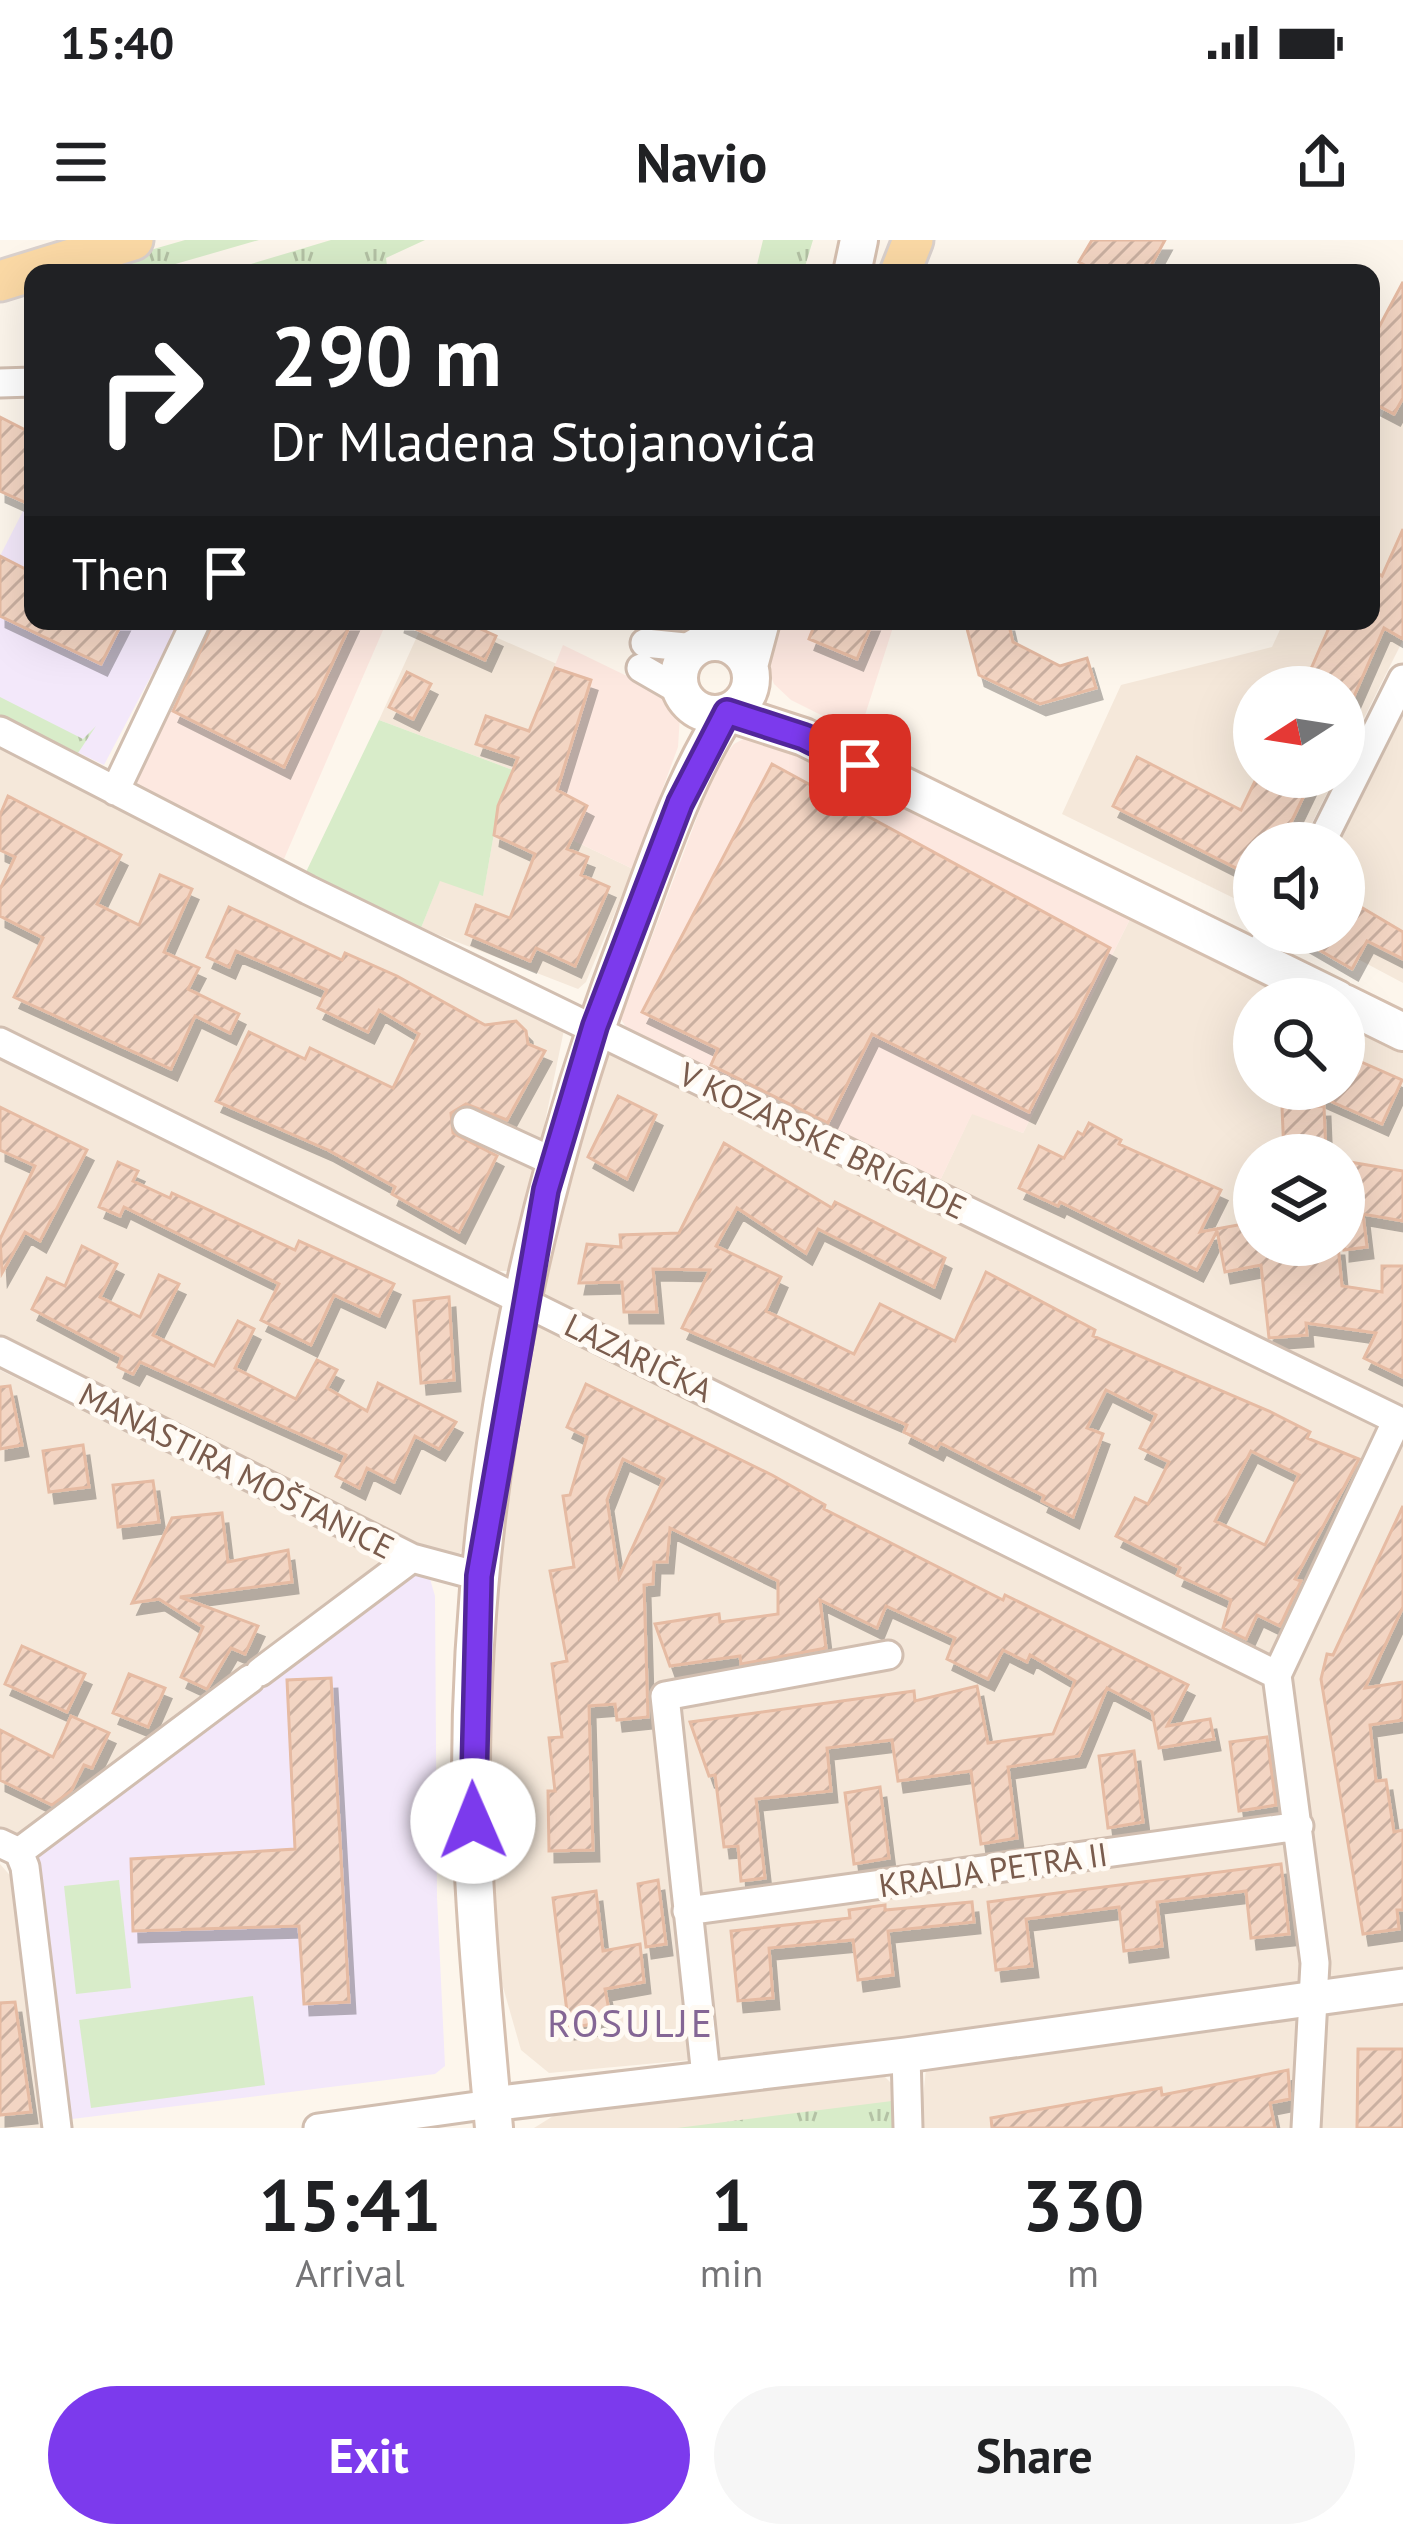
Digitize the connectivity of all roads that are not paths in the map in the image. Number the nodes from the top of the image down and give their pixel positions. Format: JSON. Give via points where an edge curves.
{"nodes":[{"id":1,"x":134,"y":240,"type":"edge"},
{"id":2,"x":54,"y":264,"type":"edge"},
{"id":3,"x":192,"y":630,"type":"edge"},
{"id":4,"x":711,"y":630,"type":"edge"},
{"id":5,"x":758,"y":630,"type":"edge"},
{"id":6,"x":694,"y":648,"type":"junction"},
{"id":7,"x":1403,"y":679,"type":"edge"},
{"id":8,"x":742,"y":688,"type":"junction"},
{"id":9,"x":682,"y":691,"type":"junction"},
{"id":10,"x":0,"y":731,"type":"edge"},
{"id":11,"x":115,"y":791,"type":"junction"},
{"id":12,"x":680,"y":803,"type":"junction"},
{"id":13,"x":1332,"y":822,"type":"edge"},
{"id":14,"x":1233,"y":932,"type":"edge"},
{"id":15,"x":1275,"y":954,"type":"edge"},
{"id":16,"x":1308,"y":978,"type":"edge"},
{"id":17,"x":1365,"y":1013,"type":"edge"},
{"id":18,"x":595,"y":1026,"type":"junction"},
{"id":19,"x":1403,"y":1032,"type":"edge"},
{"id":20,"x":0,"y":1042,"type":"edge"},
{"id":21,"x":467,"y":1122,"type":"dead end"},
{"id":22,"x":554,"y":1162,"type":"junction"},
{"id":23,"x":525,"y":1300,"type":"junction"},
{"id":24,"x":0,"y":1351,"type":"edge"},
{"id":25,"x":1400,"y":1421,"type":"edge"},
{"id":26,"x":412,"y":1558,"type":"junction"},
{"id":27,"x":479,"y":1576,"type":"junction"},
{"id":28,"x":888,"y":1655,"type":"dead end"},
{"id":29,"x":1277,"y":1675,"type":"junction"},
{"id":30,"x":1299,"y":1826,"type":"junction"},
{"id":31,"x":9,"y":1848,"type":"edge"},
{"id":32,"x":687,"y":1911,"type":"junction"},
{"id":33,"x":1403,"y":1986,"type":"edge"},
{"id":34,"x":1314,"y":1998,"type":"junction"},
{"id":35,"x":905,"y":2056,"type":"junction"},
{"id":36,"x":706,"y":2076,"type":"junction"},
{"id":37,"x":492,"y":2116,"type":"edge"},
{"id":38,"x":57,"y":2128,"type":"edge"},
{"id":39,"x":319,"y":2128,"type":"edge"},
{"id":40,"x":908,"y":2128,"type":"edge"},
{"id":41,"x":1306,"y":2128,"type":"edge"}],
"edges":[{"from":1,"to":2,"type":"main road"},
{"from":3,"to":11,"type":"street"},
{"from":4,"to":6,"type":"main road"},
{"from":5,"to":8,"type":"main road"},
{"from":6,"to":8,"type":"main road","via":[[724,642],[740,651]]},
{"from":6,"to":9,"type":"main road","via":[[680,668]]},
{"from":6,"to":9,"type":"street","via":[[643,656]]},
{"from":7,"to":13,"type":"street"},
{"from":8,"to":9,"type":"main road","via":[[702,711]]},
{"from":8,"to":12,"type":"main road"},
{"from":8,"to":14,"type":"main road","via":[[804,737]]},
{"from":9,"to":12,"type":"main road","via":[[690,746]]},
{"from":10,"to":11,"type":"street","name":"V KOZARSKE BRIGADE"},
{"from":11,"to":18,"type":"street","name":"V KOZARSKE BRIGADE"},
{"from":12,"to":18,"type":"main road"},
{"from":15,"to":16,"type":"main road"},
{"from":17,"to":19,"type":"main road"},
{"from":18,"to":22,"type":"main road"},
{"from":18,"to":25,"type":"street","name":"V KOZARSKE BRIGADE"},
{"from":20,"to":23,"type":"street","name":"LAZARIČKA"},
{"from":21,"to":22,"type":"street"},
{"from":22,"to":23,"type":"main road"},
{"from":23,"to":27,"type":"main road"},
{"from":23,"to":29,"type":"street","name":"LAZARIČKA"},
{"from":24,"to":26,"type":"street","name":"MANASTIRA MOŠTANICE"},
{"from":25,"to":29,"type":"street","name":"V KOZARSKE BRIGADE"},
{"from":26,"to":27,"type":"street","name":"MANASTIRA MOŠTANICE"},
{"from":26,"to":31,"type":"street"},
{"from":27,"to":37,"type":"main road","via":[[471,1794]]},
{"from":28,"to":32,"type":"street","via":[[665,1696]]},
{"from":29,"to":30,"type":"street"},
{"from":30,"to":32,"type":"street","name":"KRALJA PETRA II"},
{"from":30,"to":34,"type":"street"},
{"from":31,"to":38,"type":"street"},
{"from":32,"to":36,"type":"street"},
{"from":33,"to":34,"type":"street"},
{"from":34,"to":35,"type":"street"},
{"from":34,"to":41,"type":"street"},
{"from":35,"to":36,"type":"street"},
{"from":35,"to":40,"type":"street"},
{"from":36,"to":37,"type":"street"},
{"from":37,"to":39,"type":"street"}]}
